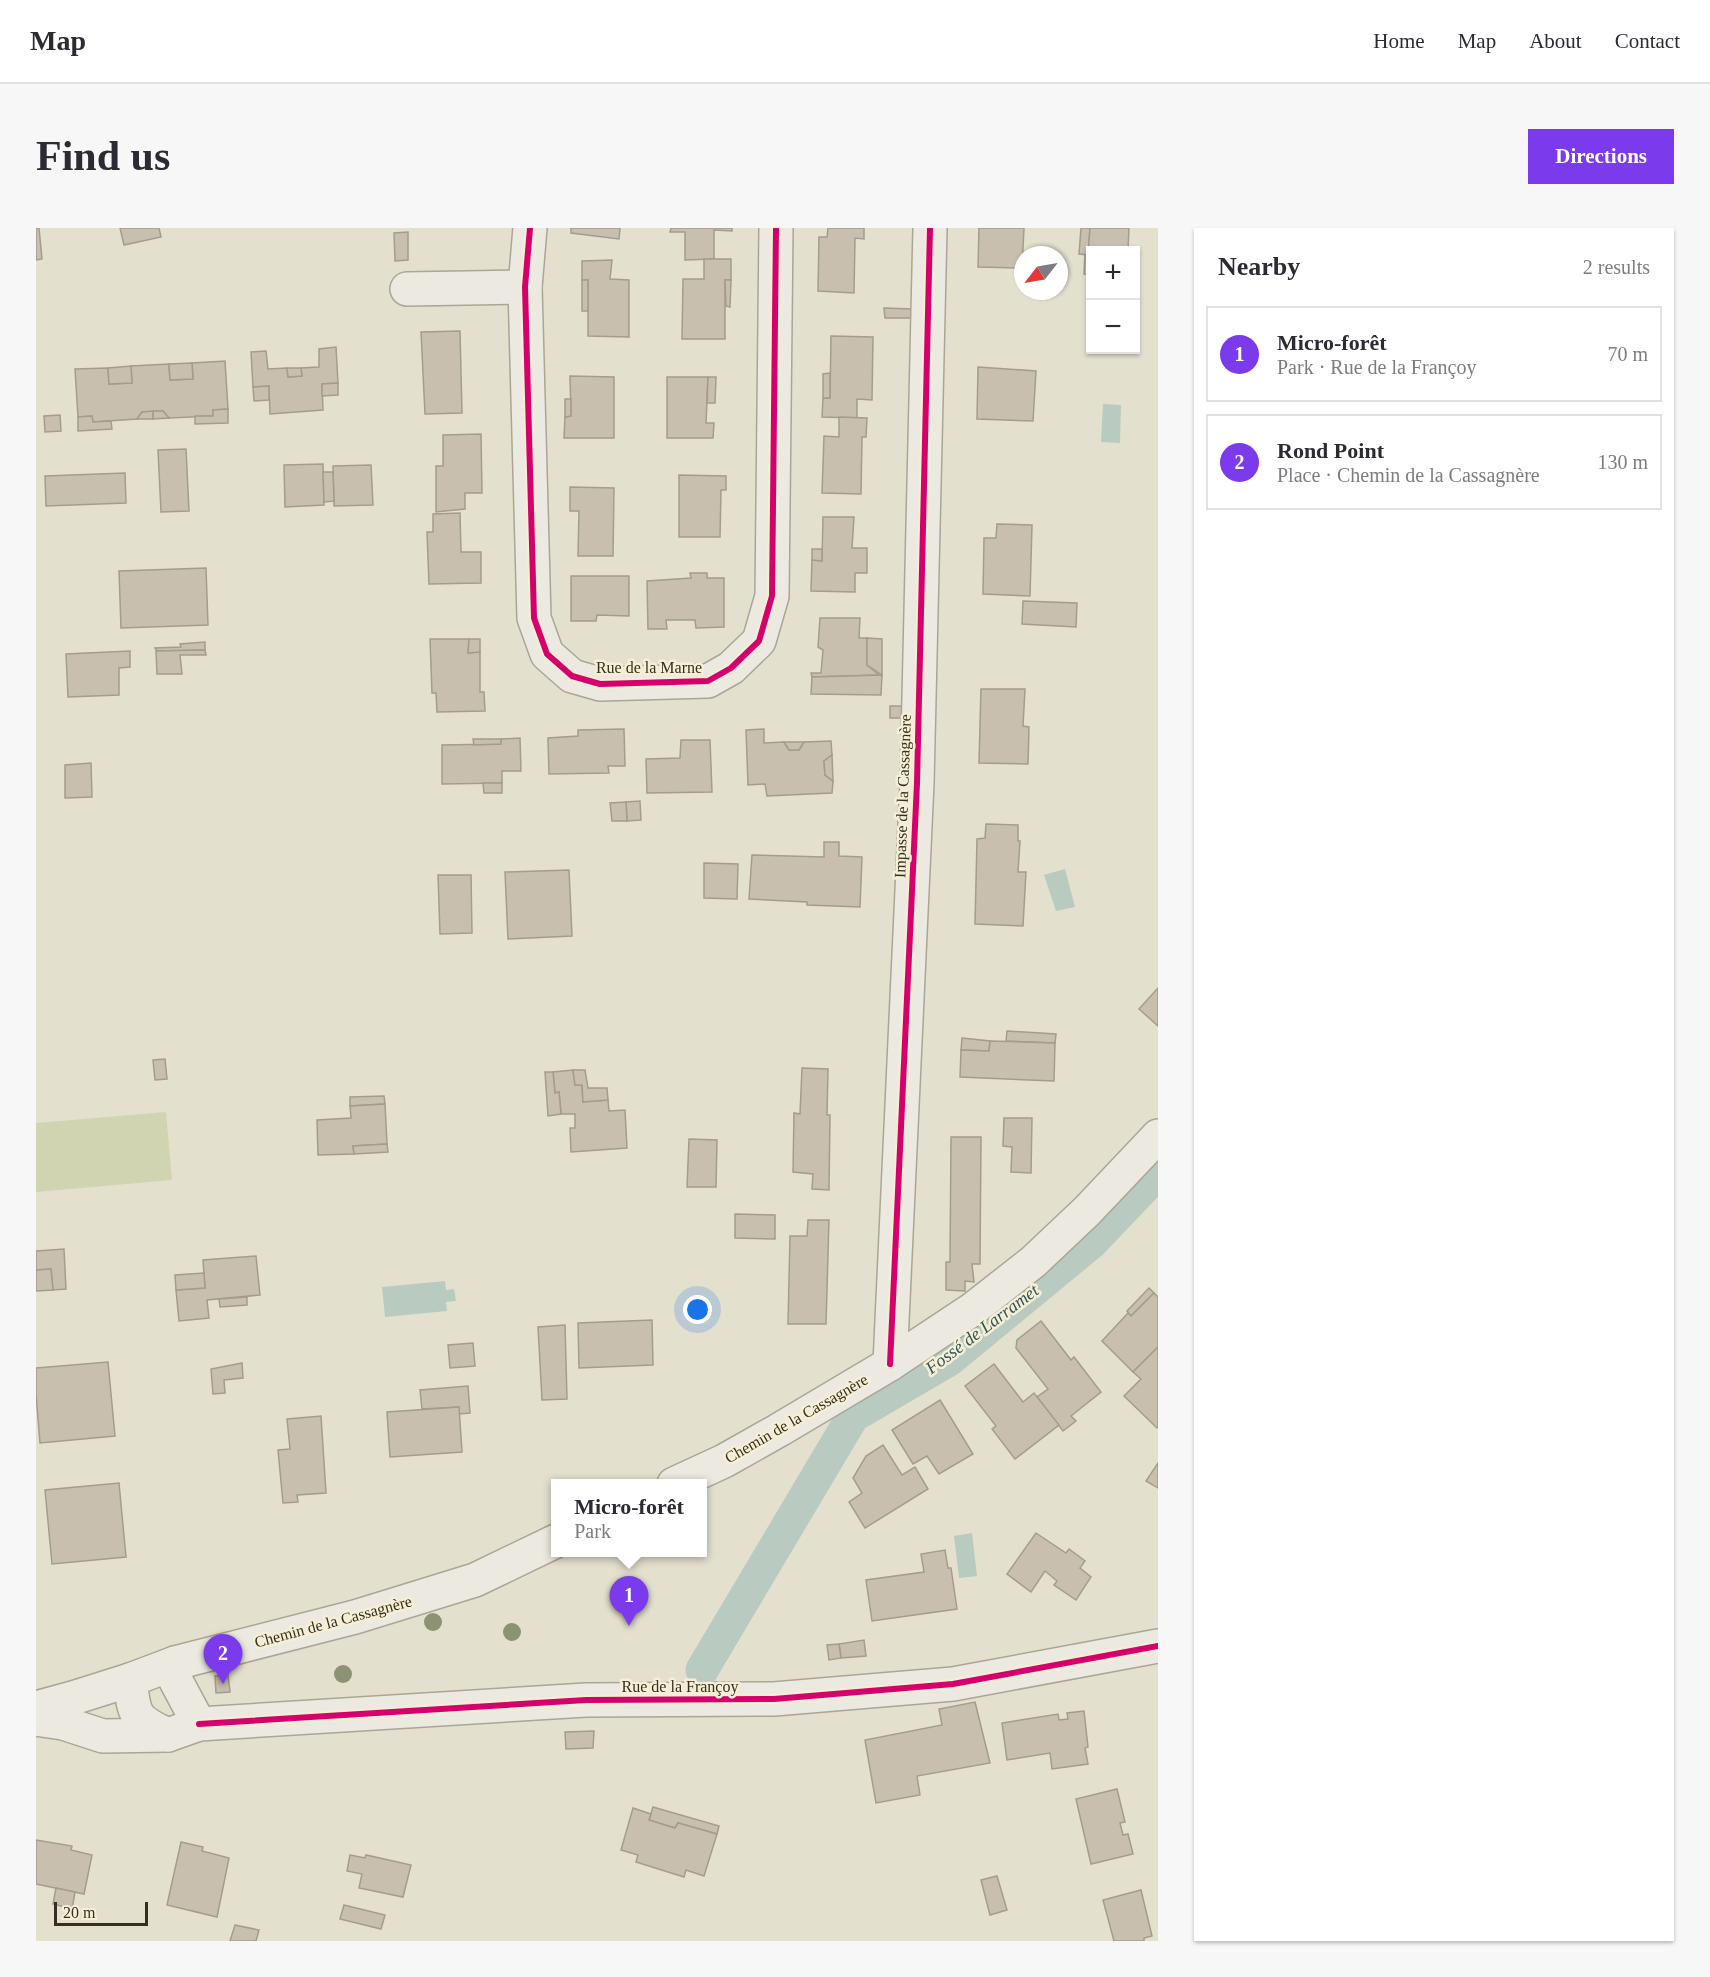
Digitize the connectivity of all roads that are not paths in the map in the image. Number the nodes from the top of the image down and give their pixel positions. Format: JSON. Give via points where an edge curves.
{"nodes":[{"id":1,"x":530,"y":228,"type":"edge"},
{"id":2,"x":776,"y":228,"type":"edge"},
{"id":3,"x":930,"y":228,"type":"edge"},
{"id":4,"x":525,"y":287,"type":"junction"},
{"id":5,"x":407,"y":289,"type":"dead end"},
{"id":6,"x":1158,"y":1136,"type":"edge"},
{"id":7,"x":890,"y":1364,"type":"junction"},
{"id":8,"x":685,"y":1479,"type":"edge"},
{"id":9,"x":551,"y":1543,"type":"edge"},
{"id":10,"x":1158,"y":1646,"type":"edge"},
{"id":11,"x":175,"y":1663,"type":"junction"},
{"id":12,"x":130,"y":1680,"type":"junction"},
{"id":13,"x":36,"y":1708,"type":"edge"},
{"id":14,"x":36,"y":1719,"type":"edge"},
{"id":15,"x":199,"y":1724,"type":"junction"},
{"id":16,"x":168,"y":1735,"type":"junction"}],
"edges":[{"from":1,"to":4,"type":"street","name":"Rue de la Marne"},
{"from":2,"to":4,"type":"street","name":"Rue de la Marne","via":[[772,596],[759,641],[731,668],[708,681],[600,684],[572,676],[547,654],[534,618]]},
{"from":3,"to":7,"type":"street","name":"Impasse de la Cassagnère","via":[[917,783]]},
{"from":4,"to":5,"type":"street"},
{"from":6,"to":7,"type":"street","name":"Chemin de la Cassagnère","via":[[1033,1262],[973,1309]]},
{"from":7,"to":8,"type":"street","name":"Chemin de la Cassagnère","via":[[724,1461]]},
{"from":9,"to":11,"type":"street","name":"Chemin de la Cassagnère","via":[[475,1580],[355,1617]]},
{"from":10,"to":15,"type":"street","name":"Rue de la Françoy","via":[[953,1684],[774,1699],[586,1700]]},
{"from":11,"to":12,"type":"street","name":"Chemin de la Cassagnère"},
{"from":11,"to":15,"type":"street","via":[[176,1681]]},
{"from":12,"to":13,"type":"street","name":"Chemin de la Cassagnère"},
{"from":12,"to":16,"type":"street","via":[[133,1705],[144,1724]]},
{"from":14,"to":16,"type":"street","name":"Rue de la Françoy","via":[[103,1736]]},
{"from":15,"to":16,"type":"street","name":"Rue de la Françoy"}]}
